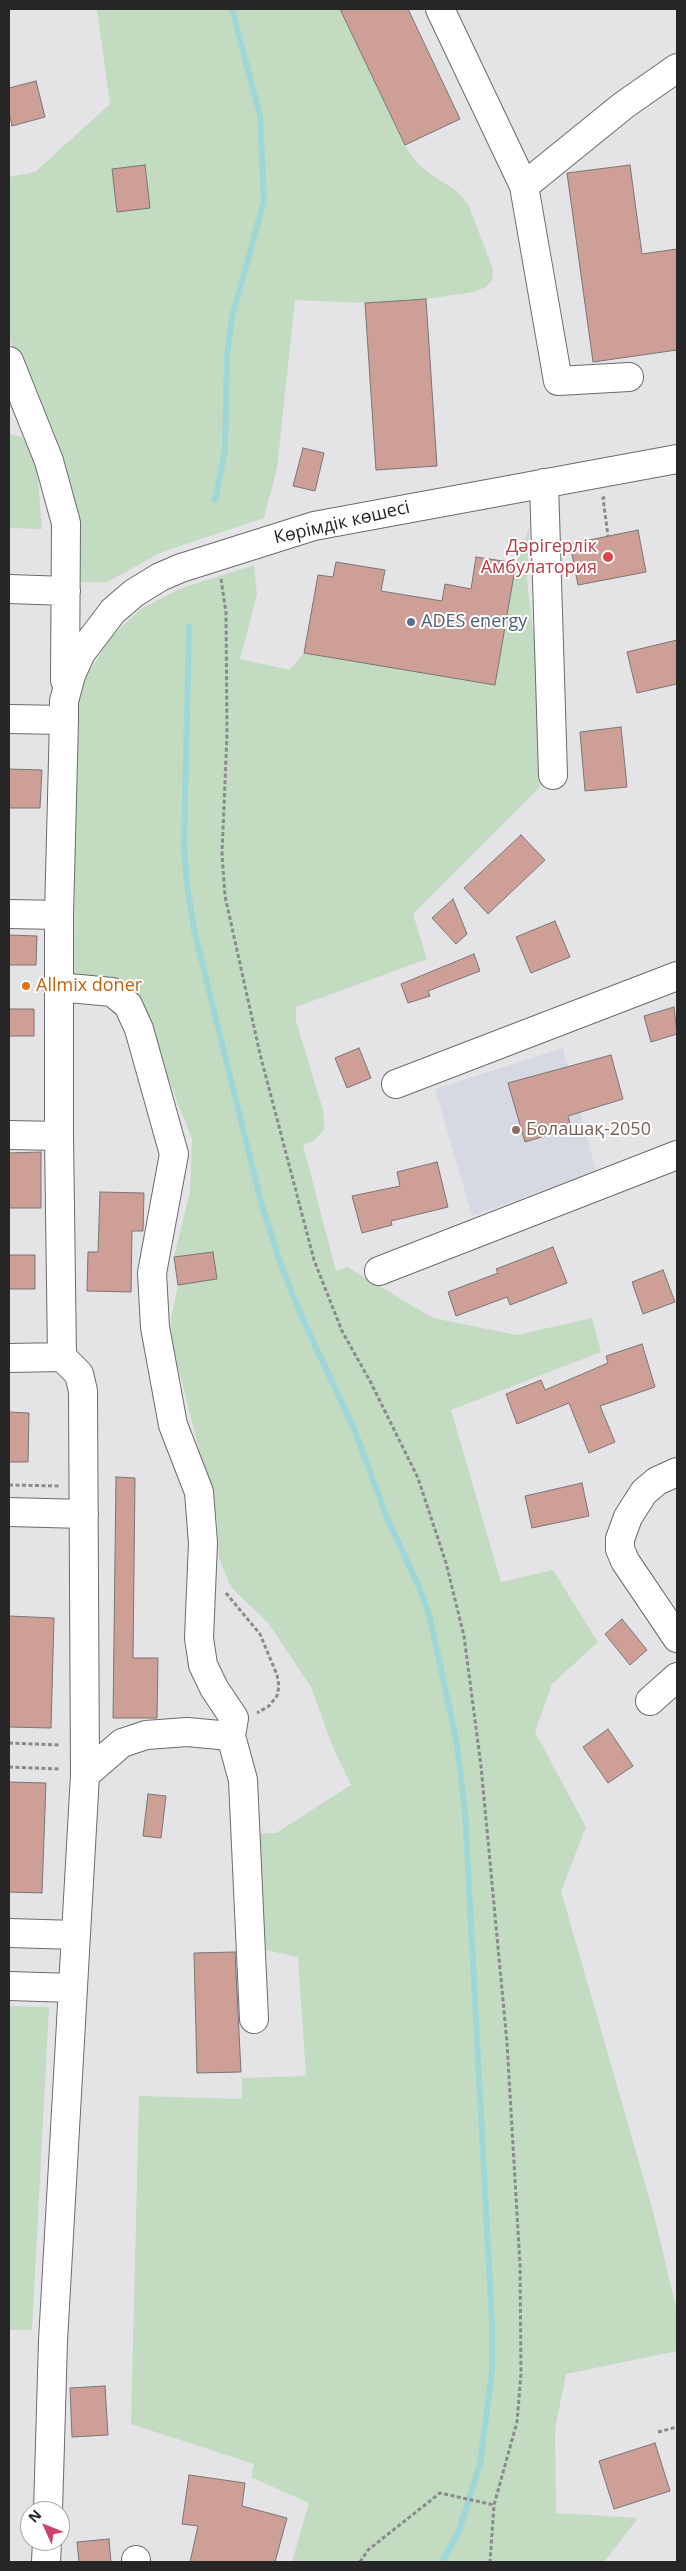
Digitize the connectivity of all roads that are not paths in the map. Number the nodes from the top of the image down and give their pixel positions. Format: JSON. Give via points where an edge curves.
{"nodes":[{"id":1,"x":440,"y":9,"type":"edge"},
{"id":2,"x":677,"y":68,"type":"edge"},
{"id":3,"x":524,"y":186,"type":"junction"},
{"id":4,"x":9,"y":361,"type":"edge"},
{"id":5,"x":629,"y":377,"type":"dead end"},
{"id":6,"x":20,"y":418,"type":"edge"},
{"id":7,"x":677,"y":459,"type":"edge"},
{"id":8,"x":544,"y":483,"type":"junction"},
{"id":9,"x":9,"y":589,"type":"edge"},
{"id":10,"x":66,"y":591,"type":"junction"},
{"id":11,"x":96,"y":631,"type":"junction"},
{"id":12,"x":66,"y":640,"type":"junction"},
{"id":13,"x":64,"y":711,"type":"junction"},
{"id":14,"x":9,"y":719,"type":"edge"},
{"id":15,"x":553,"y":775,"type":"dead end"},
{"id":16,"x":9,"y":914,"type":"edge"},
{"id":17,"x":59,"y":915,"type":"junction"},
{"id":18,"x":677,"y":976,"type":"edge"},
{"id":19,"x":58,"y":987,"type":"junction"},
{"id":20,"x":396,"y":1084,"type":"dead end"},
{"id":21,"x":9,"y":1135,"type":"edge"},
{"id":22,"x":59,"y":1136,"type":"junction"},
{"id":23,"x":677,"y":1155,"type":"edge"},
{"id":24,"x":378,"y":1271,"type":"dead end"},
{"id":25,"x":9,"y":1358,"type":"edge"},
{"id":26,"x":62,"y":1358,"type":"junction"},
{"id":27,"x":677,"y":1472,"type":"edge"},
{"id":28,"x":9,"y":1512,"type":"edge"},
{"id":29,"x":84,"y":1514,"type":"junction"},
{"id":30,"x":677,"y":1638,"type":"edge"},
{"id":31,"x":677,"y":1677,"type":"edge"},
{"id":32,"x":650,"y":1701,"type":"dead end"},
{"id":33,"x":233,"y":1727,"type":"junction"},
{"id":34,"x":85,"y":1764,"type":"junction"},
{"id":35,"x":9,"y":1934,"type":"edge"},
{"id":36,"x":76,"y":1935,"type":"junction"},
{"id":37,"x":9,"y":1986,"type":"edge"},
{"id":38,"x":72,"y":1988,"type":"junction"},
{"id":39,"x":254,"y":2019,"type":"dead end"},
{"id":40,"x":48,"y":2501,"type":"edge"}],
"edges":[{"from":1,"to":3,"type":"street"},
{"from":2,"to":3,"type":"street","via":[[624,105]]},
{"from":3,"to":5,"type":"street","via":[[558,381]]},
{"from":4,"to":6,"type":"street"},
{"from":6,"to":10,"type":"street","via":[[49,460],[66,523]]},
{"from":7,"to":8,"type":"street","name":"Көрімдік көшесі"},
{"from":8,"to":11,"type":"street","name":"Көрімдік көшесі","via":[[314,526],[217,556],[160,577],[134,593]]},
{"from":8,"to":15,"type":"street"},
{"from":9,"to":10,"type":"street"},
{"from":10,"to":12,"type":"street"},
{"from":11,"to":12,"type":"street","via":[[82,643]]},
{"from":11,"to":13,"type":"street","name":"Көрімдік көшесі","via":[[71,675]]},
{"from":12,"to":13,"type":"street"},
{"from":13,"to":14,"type":"street"},
{"from":13,"to":17,"type":"street"},
{"from":16,"to":17,"type":"street"},
{"from":17,"to":19,"type":"street"},
{"from":18,"to":20,"type":"street"},
{"from":19,"to":22,"type":"street"},
{"from":19,"to":33,"type":"street","via":[[112,992],[128,1005],[139,1029],[174,1154],[152,1273],[156,1327],[173,1425],[199,1492],[204,1543],[199,1638],[203,1665]]},
{"from":21,"to":22,"type":"street"},
{"from":22,"to":26,"type":"street"},
{"from":23,"to":24,"type":"street"},
{"from":25,"to":26,"type":"street"},
{"from":26,"to":29,"type":"street","via":[[79,1374],[83,1391]]},
{"from":27,"to":30,"type":"street","via":[[657,1481],[637,1500],[620,1539],[620,1548],[625,1561]]},
{"from":28,"to":29,"type":"street"},
{"from":29,"to":34,"type":"street"},
{"from":31,"to":32,"type":"street"},
{"from":33,"to":34,"type":"street","via":[[146,1735],[122,1743]]},
{"from":33,"to":39,"type":"street","via":[[243,1780]]},
{"from":34,"to":36,"type":"street"},
{"from":35,"to":36,"type":"street"},
{"from":36,"to":38,"type":"street"},
{"from":37,"to":38,"type":"street"},
{"from":38,"to":40,"type":"street","via":[[53,2340]]}]}
